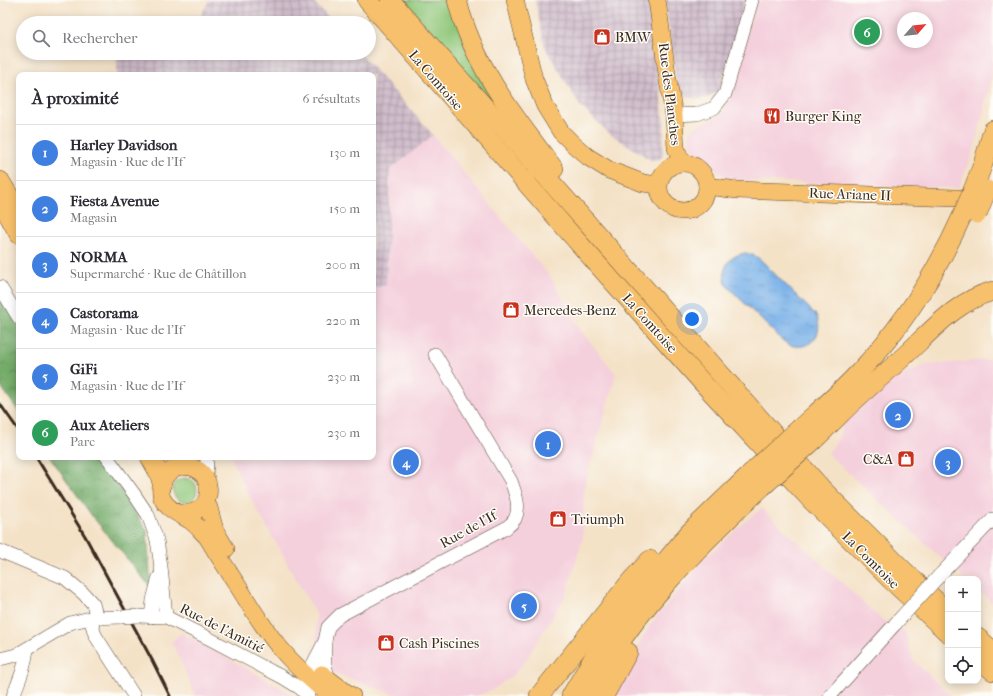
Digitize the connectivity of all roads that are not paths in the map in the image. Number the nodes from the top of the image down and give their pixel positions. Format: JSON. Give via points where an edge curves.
{"nodes":[{"id":1,"x":367,"y":0,"type":"edge"},
{"id":2,"x":390,"y":0,"type":"edge"},
{"id":3,"x":457,"y":0,"type":"edge"},
{"id":4,"x":515,"y":0,"type":"edge"},
{"id":5,"x":657,"y":0,"type":"edge"},
{"id":6,"x":752,"y":0,"type":"edge"},
{"id":7,"x":674,"y":115,"type":"junction"},
{"id":8,"x":993,"y":130,"type":"edge"},
{"id":9,"x":682,"y":162,"type":"junction"},
{"id":10,"x":0,"y":181,"type":"edge"},
{"id":11,"x":658,"y":185,"type":"junction"},
{"id":12,"x":707,"y":186,"type":"junction"},
{"id":13,"x":987,"y":188,"type":"edge"},
{"id":14,"x":0,"y":200,"type":"edge"},
{"id":15,"x":16,"y":207,"type":"edge"},
{"id":16,"x":970,"y":214,"type":"junction"},
{"id":17,"x":16,"y":229,"type":"edge"},
{"id":18,"x":618,"y":258,"type":"junction"},
{"id":19,"x":0,"y":287,"type":"edge"},
{"id":20,"x":993,"y":291,"type":"edge"},
{"id":21,"x":16,"y":313,"type":"edge"},
{"id":22,"x":435,"y":354,"type":"dead end"},
{"id":23,"x":856,"y":399,"type":"junction"},
{"id":24,"x":808,"y":434,"type":"junction"},
{"id":25,"x":109,"y":460,"type":"edge"},
{"id":26,"x":152,"y":460,"type":"edge"},
{"id":27,"x":207,"y":460,"type":"edge"},
{"id":28,"x":189,"y":462,"type":"edge"},
{"id":29,"x":206,"y":478,"type":"junction"},
{"id":30,"x":756,"y":480,"type":"junction"},
{"id":31,"x":162,"y":483,"type":"junction"},
{"id":32,"x":206,"y":502,"type":"junction"},
{"id":33,"x":740,"y":507,"type":"junction"},
{"id":34,"x":178,"y":513,"type":"junction"},
{"id":35,"x":993,"y":519,"type":"edge"},
{"id":36,"x":689,"y":533,"type":"junction"},
{"id":37,"x":0,"y":551,"type":"edge"},
{"id":38,"x":161,"y":567,"type":"junction"},
{"id":39,"x":945,"y":609,"type":"edge"},
{"id":40,"x":144,"y":616,"type":"junction"},
{"id":41,"x":166,"y":617,"type":"junction"},
{"id":42,"x":94,"y":618,"type":"junction"},
{"id":43,"x":945,"y":630,"type":"edge"},
{"id":44,"x":325,"y":641,"type":"junction"},
{"id":45,"x":981,"y":641,"type":"edge"},
{"id":46,"x":27,"y":649,"type":"junction"},
{"id":47,"x":993,"y":651,"type":"edge"},
{"id":48,"x":0,"y":658,"type":"edge"},
{"id":49,"x":981,"y":661,"type":"edge"},
{"id":50,"x":312,"y":666,"type":"junction"},
{"id":51,"x":993,"y":671,"type":"edge"},
{"id":52,"x":329,"y":690,"type":"edge"},
{"id":53,"x":13,"y":696,"type":"edge"},
{"id":54,"x":134,"y":696,"type":"edge"},
{"id":55,"x":308,"y":696,"type":"edge"},
{"id":56,"x":352,"y":696,"type":"edge"},
{"id":57,"x":539,"y":696,"type":"edge"},
{"id":58,"x":571,"y":696,"type":"edge"},
{"id":59,"x":586,"y":696,"type":"edge"},
{"id":60,"x":604,"y":696,"type":"edge"},
{"id":61,"x":830,"y":696,"type":"edge"}],
"edges":[{"from":1,"to":43,"type":"highway","name":"La Comtoise","via":[[701,381],[811,500]]},
{"from":2,"to":18,"type":"highway","name":"La Comtoise"},
{"from":3,"to":18,"type":"highway","via":[[469,37],[498,93]]},
{"from":4,"to":11,"type":"main road","via":[[534,79],[545,106],[561,132],[588,157],[609,170],[643,184]]},
{"from":5,"to":7,"type":"main road","name":"Rue des Planches"},
{"from":6,"to":7,"type":"street","via":[[725,94],[714,108],[697,114]]},
{"from":7,"to":9,"type":"main road","name":"Rue des Planches","via":[[676,148]]},
{"from":8,"to":13,"type":"highway","via":[[983,164]]},
{"from":9,"to":11,"type":"main road","via":[[668,167]]},
{"from":9,"to":12,"type":"main road","via":[[702,172]]},
{"from":10,"to":15,"type":"highway"},
{"from":11,"to":12,"type":"main road","via":[[662,200],[675,210],[683,211],[697,207],[703,201]]},
{"from":12,"to":13,"type":"main road","name":"Rue Ariane II","via":[[737,190]]},
{"from":13,"to":16,"type":"highway","bridge":true},
{"from":14,"to":17,"type":"highway"},
{"from":16,"to":23,"type":"highway","via":[[966,240],[934,296]]},
{"from":16,"to":24,"type":"highway","via":[[898,326]]},
{"from":18,"to":39,"type":"highway","name":"La Comtoise","via":[[823,490]]},
{"from":19,"to":21,"type":"street"},
{"from":20,"to":23,"type":"highway","via":[[950,314]]},
{"from":22,"to":44,"type":"street","name":"Rue de l'If","via":[[511,481],[517,508],[514,520],[506,528],[340,615],[328,627]]},
{"from":23,"to":24,"type":"highway"},
{"from":24,"to":30,"type":"highway","bridge":true},
{"from":25,"to":38,"type":"street","via":[[148,515],[157,540]]},
{"from":26,"to":31,"type":"highway"},
{"from":27,"to":29,"type":"street"},
{"from":28,"to":29,"type":"main road"},
{"from":28,"to":31,"type":"main road","via":[[171,470]]},
{"from":29,"to":32,"type":"main road","via":[[209,489]]},
{"from":30,"to":33,"type":"highway"},
{"from":30,"to":36,"type":"highway"},
{"from":31,"to":34,"type":"main road","via":[[162,498],[171,510]]},
{"from":32,"to":34,"type":"main road","via":[[194,512]]},
{"from":32,"to":50,"type":"main road","via":[[220,540],[261,605],[276,627]]},
{"from":33,"to":59,"type":"highway","via":[[681,567],[645,609],[613,652]]},
{"from":33,"to":60,"type":"highway","via":[[663,599],[627,653]]},
{"from":34,"to":52,"type":"main road","via":[[193,523],[210,541],[280,648],[304,674]]},
{"from":35,"to":61,"type":"street","bridge":true},
{"from":36,"to":57,"type":"highway","via":[[652,559],[630,582]]},
{"from":36,"to":58,"type":"highway","via":[[620,616]]},
{"from":37,"to":42,"type":"street","via":[[65,578],[93,604]]},
{"from":38,"to":40,"type":"street","via":[[153,600]]},
{"from":38,"to":41,"type":"street"},
{"from":40,"to":41,"type":"street","name":"Rue de l'Amitié"},
{"from":40,"to":42,"type":"street","name":"Rue de l'Amitié","bridge":true},
{"from":41,"to":55,"type":"street","name":"Rue de l'Amitié","via":[[282,677]]},
{"from":42,"to":46,"type":"street","name":"Rue de l'Amitié","via":[[70,623]]},
{"from":42,"to":54,"type":"street","via":[[95,635]]},
{"from":44,"to":50,"type":"street"},
{"from":44,"to":52,"type":"street","via":[[324,666]]},
{"from":45,"to":47,"type":"highway"},
{"from":46,"to":48,"type":"street","name":"Rue de l'Amitié","via":[[16,655]]},
{"from":46,"to":53,"type":"street","via":[[23,674]]},
{"from":49,"to":51,"type":"highway"},
{"from":50,"to":52,"type":"main road"},
{"from":52,"to":56,"type":"main road"}]}
